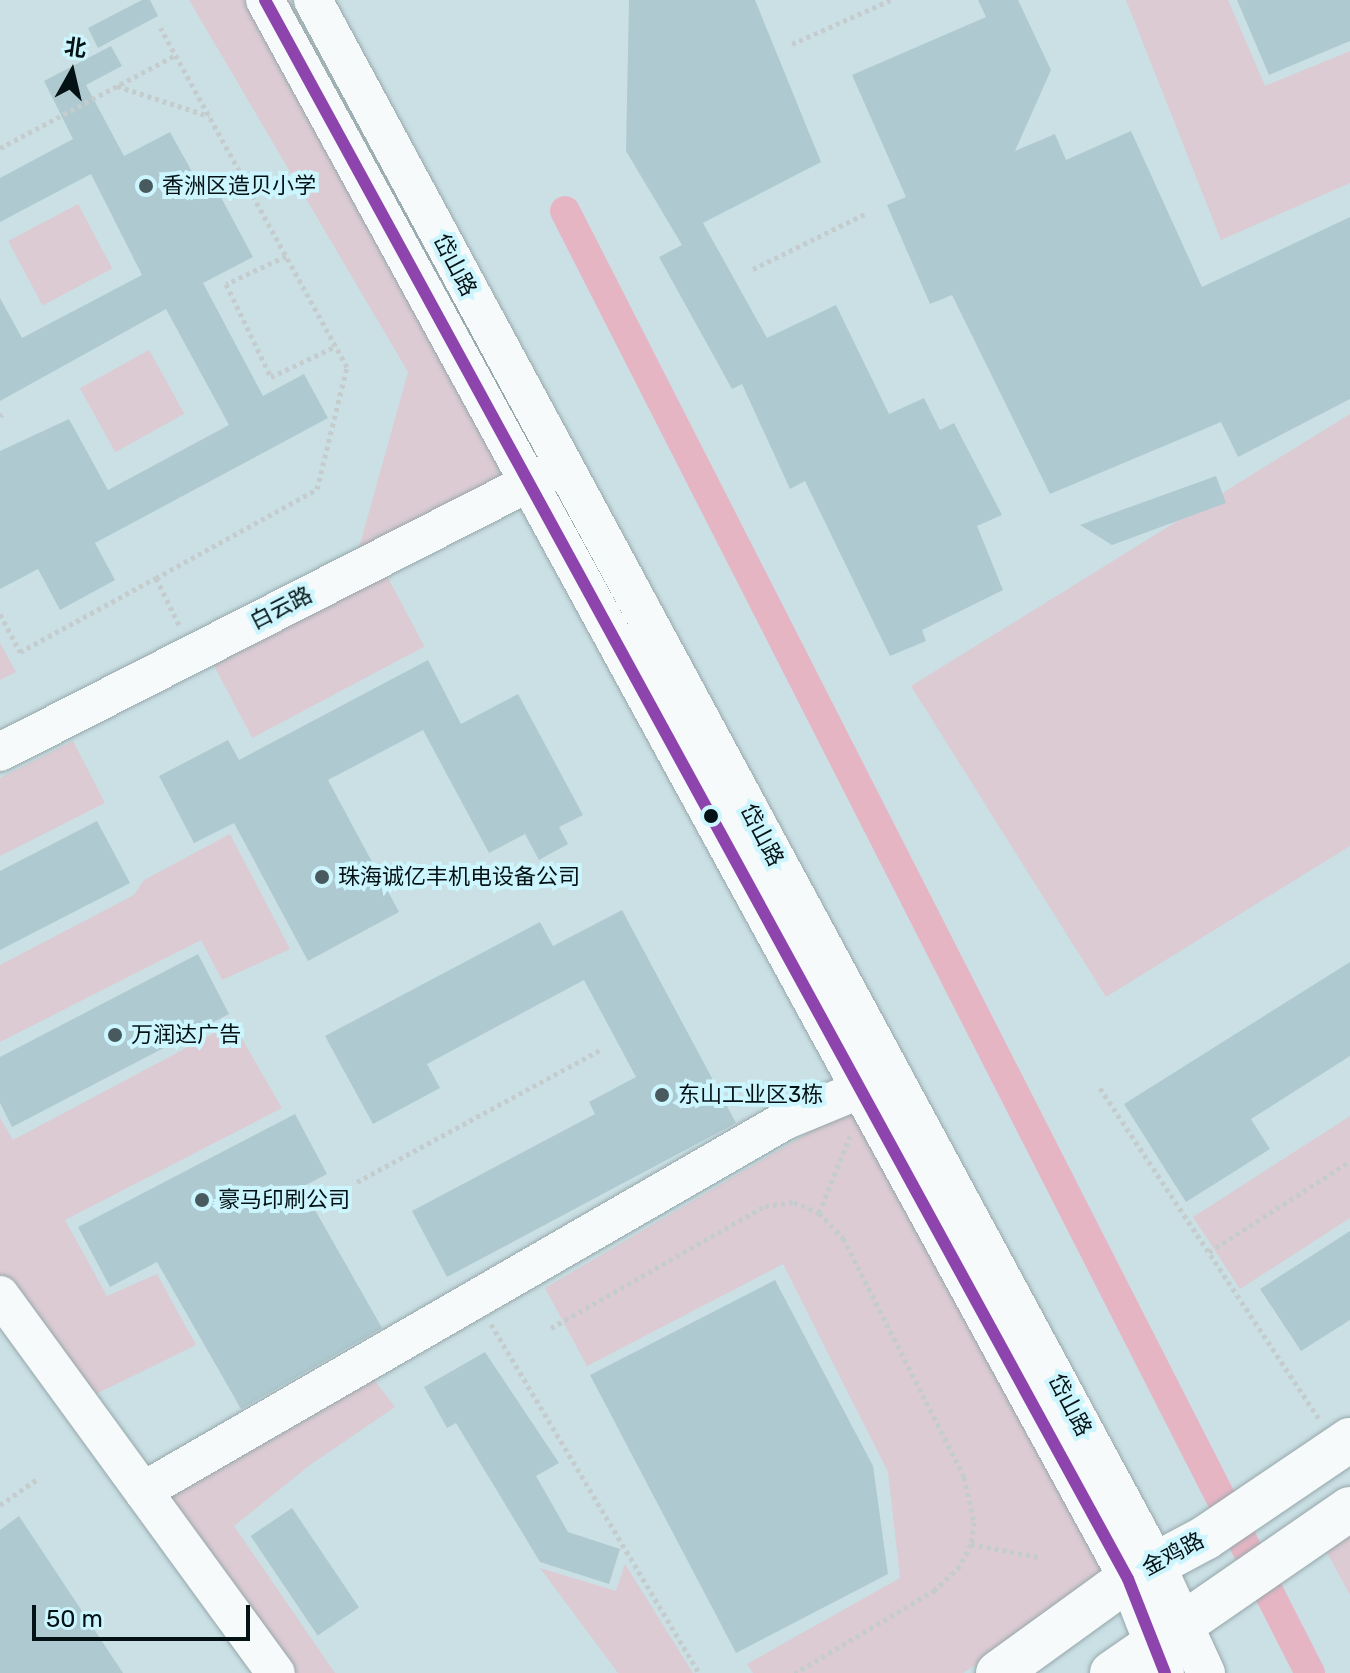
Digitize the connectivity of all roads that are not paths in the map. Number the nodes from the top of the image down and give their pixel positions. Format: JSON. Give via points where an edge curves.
{"nodes":[{"id":1,"x":265,"y":0,"type":"edge"},
{"id":2,"x":313,"y":0,"type":"edge"},
{"id":3,"x":563,"y":465,"type":"junction"},
{"id":4,"x":529,"y":482,"type":"junction"},
{"id":5,"x":0,"y":752,"type":"edge"},
{"id":6,"x":876,"y":1083,"type":"junction"},
{"id":7,"x":0,"y":1295,"type":"edge"},
{"id":8,"x":1344,"y":1444,"type":"edge"},
{"id":9,"x":143,"y":1491,"type":"junction"},
{"id":10,"x":1350,"y":1509,"type":"edge"},
{"id":11,"x":1142,"y":1571,"type":"junction"},
{"id":12,"x":1167,"y":1647,"type":"edge"},
{"id":13,"x":276,"y":1673,"type":"edge"},
{"id":14,"x":998,"y":1673,"type":"edge"},
{"id":15,"x":1112,"y":1673,"type":"edge"},
{"id":16,"x":1206,"y":1673,"type":"edge"}],
"edges":[{"from":1,"to":4,"type":"street","name":"岱山路"},
{"from":2,"to":3,"type":"street","name":"岱山路"},
{"from":3,"to":4,"type":"street","name":"白云路"},
{"from":3,"to":6,"type":"street","name":"岱山路"},
{"from":4,"to":5,"type":"street","name":"白云路"},
{"from":4,"to":6,"type":"street","name":"岱山路"},
{"from":6,"to":9,"type":"street","via":[[784,1121]]},
{"from":6,"to":11,"type":"street","name":"岱山路"},
{"from":7,"to":9,"type":"street"},
{"from":8,"to":11,"type":"main road","name":"金鸡路","via":[[1205,1538]]},
{"from":9,"to":13,"type":"street"},
{"from":10,"to":12,"type":"main road","via":[[1218,1598]]},
{"from":11,"to":12,"type":"street","name":"岱山路"},
{"from":11,"to":14,"type":"main road","name":"金鸡路"},
{"from":12,"to":15,"type":"main road"},
{"from":12,"to":16,"type":"street","name":"岱山路"}]}
